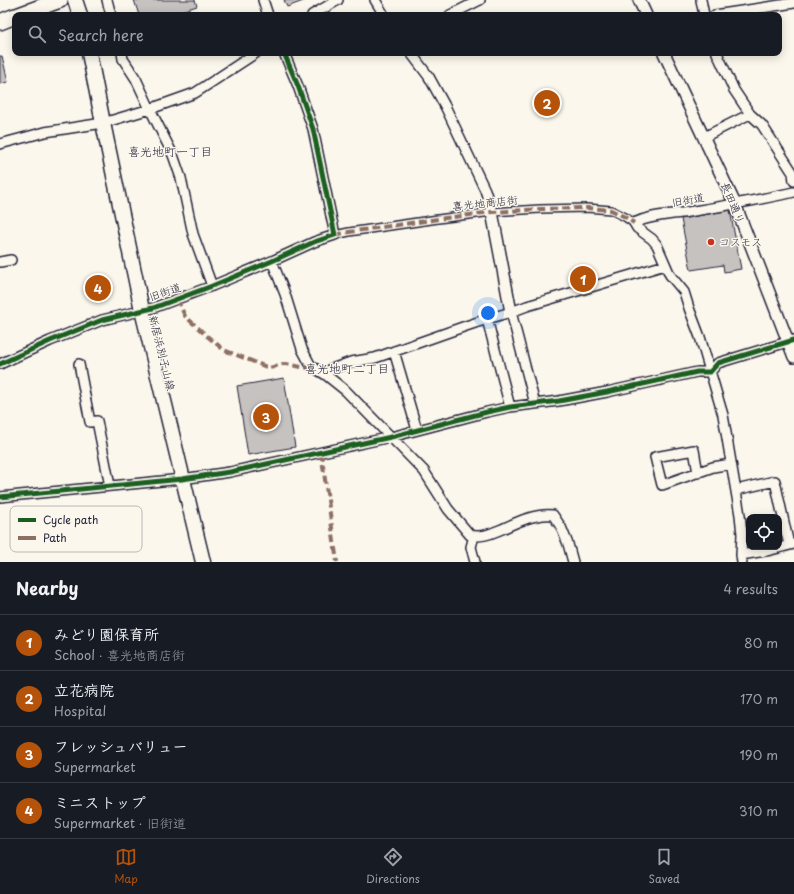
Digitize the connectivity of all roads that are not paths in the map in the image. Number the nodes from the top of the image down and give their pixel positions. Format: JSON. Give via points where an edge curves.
{"nodes":[{"id":1,"x":36,"y":0,"type":"edge"},
{"id":2,"x":60,"y":0,"type":"edge"},
{"id":3,"x":75,"y":0,"type":"edge"},
{"id":4,"x":107,"y":0,"type":"edge"},
{"id":5,"x":263,"y":0,"type":"edge"},
{"id":6,"x":338,"y":0,"type":"edge"},
{"id":7,"x":375,"y":0,"type":"edge"},
{"id":8,"x":480,"y":0,"type":"edge"},
{"id":9,"x":639,"y":0,"type":"edge"},
{"id":10,"x":701,"y":0,"type":"edge"},
{"id":11,"x":794,"y":3,"type":"edge"},
{"id":12,"x":756,"y":4,"type":"edge"},
{"id":13,"x":22,"y":12,"type":"edge"},
{"id":14,"x":27,"y":12,"type":"edge"},
{"id":15,"x":79,"y":12,"type":"edge"},
{"id":16,"x":110,"y":12,"type":"edge"},
{"id":17,"x":267,"y":12,"type":"edge"},
{"id":18,"x":317,"y":12,"type":"edge"},
{"id":19,"x":382,"y":12,"type":"edge"},
{"id":20,"x":456,"y":12,"type":"edge"},
{"id":21,"x":645,"y":12,"type":"edge"},
{"id":22,"x":703,"y":12,"type":"edge"},
{"id":23,"x":726,"y":12,"type":"edge"},
{"id":24,"x":12,"y":18,"type":"edge"},
{"id":25,"x":0,"y":22,"type":"edge"},
{"id":26,"x":90,"y":56,"type":"edge"},
{"id":27,"x":122,"y":56,"type":"edge"},
{"id":28,"x":251,"y":56,"type":"edge"},
{"id":29,"x":285,"y":56,"type":"edge"},
{"id":30,"x":413,"y":56,"type":"edge"},
{"id":31,"x":665,"y":56,"type":"edge"},
{"id":32,"x":718,"y":56,"type":"edge"},
{"id":33,"x":150,"y":108,"type":"junction"},
{"id":34,"x":750,"y":114,"type":"junction"},
{"id":35,"x":103,"y":123,"type":"junction"},
{"id":36,"x":704,"y":137,"type":"junction"},
{"id":37,"x":0,"y":144,"type":"edge"},
{"id":38,"x":794,"y":181,"type":"edge"},
{"id":39,"x":794,"y":192,"type":"edge"},
{"id":40,"x":735,"y":204,"type":"junction"},
{"id":41,"x":492,"y":212,"type":"junction"},
{"id":42,"x":634,"y":223,"type":"junction"},
{"id":43,"x":335,"y":235,"type":"junction"},
{"id":44,"x":11,"y":260,"type":"dead end"},
{"id":45,"x":272,"y":261,"type":"junction"},
{"id":46,"x":0,"y":262,"type":"edge"},
{"id":47,"x":665,"y":264,"type":"junction"},
{"id":48,"x":212,"y":286,"type":"junction"},
{"id":49,"x":142,"y":310,"type":"junction"},
{"id":50,"x":511,"y":312,"type":"junction"},
{"id":51,"x":487,"y":319,"type":"junction"},
{"id":52,"x":791,"y":341,"type":"edge"},
{"id":53,"x":394,"y":351,"type":"junction"},
{"id":54,"x":794,"y":357,"type":"edge"},
{"id":55,"x":0,"y":364,"type":"edge"},
{"id":56,"x":79,"y":364,"type":"dead end"},
{"id":57,"x":710,"y":372,"type":"junction"},
{"id":58,"x":326,"y":375,"type":"junction"},
{"id":59,"x":535,"y":404,"type":"junction"},
{"id":60,"x":510,"y":407,"type":"junction"},
{"id":61,"x":417,"y":430,"type":"junction"},
{"id":62,"x":391,"y":437,"type":"junction"},
{"id":63,"x":731,"y":464,"type":"junction"},
{"id":64,"x":698,"y":473,"type":"junction"},
{"id":65,"x":182,"y":479,"type":"junction"},
{"id":66,"x":110,"y":486,"type":"junction"},
{"id":67,"x":736,"y":490,"type":"junction"},
{"id":68,"x":0,"y":497,"type":"edge"},
{"id":69,"x":474,"y":536,"type":"junction"},
{"id":70,"x":791,"y":544,"type":"edge"},
{"id":71,"x":742,"y":558,"type":"edge"},
{"id":72,"x":203,"y":562,"type":"edge"},
{"id":73,"x":475,"y":562,"type":"edge"},
{"id":74,"x":573,"y":562,"type":"edge"}],
"edges":[{"from":1,"to":13,"type":"main road"},
{"from":2,"to":14,"type":"highway"},
{"from":3,"to":15,"type":"main road"},
{"from":4,"to":16,"type":"street"},
{"from":5,"to":17,"type":"street"},
{"from":6,"to":18,"type":"street"},
{"from":7,"to":19,"type":"street"},
{"from":8,"to":20,"type":"street"},
{"from":9,"to":21,"type":"street"},
{"from":10,"to":22,"type":"street"},
{"from":11,"to":12,"type":"street"},
{"from":12,"to":23,"type":"street"},
{"from":24,"to":25,"type":"highway"},
{"from":26,"to":35,"type":"main road","name":"新居浜別子山線"},
{"from":27,"to":33,"type":"street"},
{"from":28,"to":33,"type":"street","via":[[195,93]]},
{"from":29,"to":43,"type":"street","via":[[313,129]]},
{"from":30,"to":41,"type":"street","via":[[429,77],[445,106],[485,190]]},
{"from":31,"to":36,"type":"street","name":"長田通り"},
{"from":32,"to":34,"type":"street","via":[[734,90]]},
{"from":33,"to":35,"type":"street"},
{"from":33,"to":48,"type":"street","via":[[181,178],[193,234]]},
{"from":34,"to":36,"type":"street"},
{"from":34,"to":38,"type":"street","via":[[762,125],[792,173]]},
{"from":35,"to":37,"type":"street","via":[[45,132]]},
{"from":35,"to":49,"type":"main road","name":"新居浜別子山線"},
{"from":36,"to":40,"type":"street","name":"長田通り"},
{"from":39,"to":40,"type":"street","name":"旧街道"},
{"from":40,"to":42,"type":"street","name":"旧街道","via":[[644,219]]},
{"from":40,"to":52,"type":"street","name":"長田通り"},
{"from":41,"to":42,"type":"street","name":"喜光地商店街","via":[[586,208],[611,210]]},
{"from":41,"to":43,"type":"street","name":"喜光地商店街"},
{"from":41,"to":50,"type":"street"},
{"from":42,"to":47,"type":"street","via":[[657,245]]},
{"from":43,"to":45,"type":"street","name":"旧街道"},
{"from":44,"to":46,"type":"street"},
{"from":45,"to":48,"type":"street","name":"旧街道"},
{"from":45,"to":58,"type":"street","via":[[302,349],[311,366]]},
{"from":47,"to":50,"type":"street"},
{"from":47,"to":57,"type":"street","via":[[670,275],[684,292]]},
{"from":48,"to":49,"type":"street","name":"旧街道"},
{"from":49,"to":55,"type":"street","name":"旧街道","via":[[96,323]]},
{"from":49,"to":65,"type":"main road","name":"新居浜別子山線"},
{"from":50,"to":51,"type":"street"},
{"from":50,"to":59,"type":"street"},
{"from":51,"to":53,"type":"street"},
{"from":51,"to":60,"type":"street"},
{"from":52,"to":54,"type":"street","name":"長田通り"},
{"from":52,"to":57,"type":"street","via":[[718,363]]},
{"from":53,"to":58,"type":"street","via":[[375,358],[351,362],[329,370]]},
{"from":53,"to":61,"type":"street"},
{"from":56,"to":66,"type":"street","via":[[90,422],[97,421]]},
{"from":57,"to":59,"type":"street","via":[[697,372],[607,392]]},
{"from":57,"to":63,"type":"street","via":[[723,415]]},
{"from":58,"to":62,"type":"street","via":[[346,391]]},
{"from":59,"to":60,"type":"street"},
{"from":60,"to":61,"type":"street"},
{"from":61,"to":62,"type":"street"},
{"from":62,"to":65,"type":"street","via":[[230,472]]},
{"from":62,"to":69,"type":"street","via":[[424,471],[448,509],[470,535]]},
{"from":63,"to":64,"type":"street"},
{"from":63,"to":67,"type":"street"},
{"from":64,"to":64,"type":"street","via":[[662,486],[655,457],[694,450]]},
{"from":65,"to":66,"type":"street"},
{"from":65,"to":72,"type":"main road","name":"新居浜別子山線"},
{"from":66,"to":68,"type":"street"},
{"from":67,"to":70,"type":"street","via":[[775,481]]},
{"from":67,"to":71,"type":"street","via":[[742,534]]},
{"from":69,"to":73,"type":"street","via":[[471,547]]},
{"from":69,"to":74,"type":"street","via":[[486,536],[524,519],[553,515],[561,527]]},
{"from":70,"to":71,"type":"street"}]}
